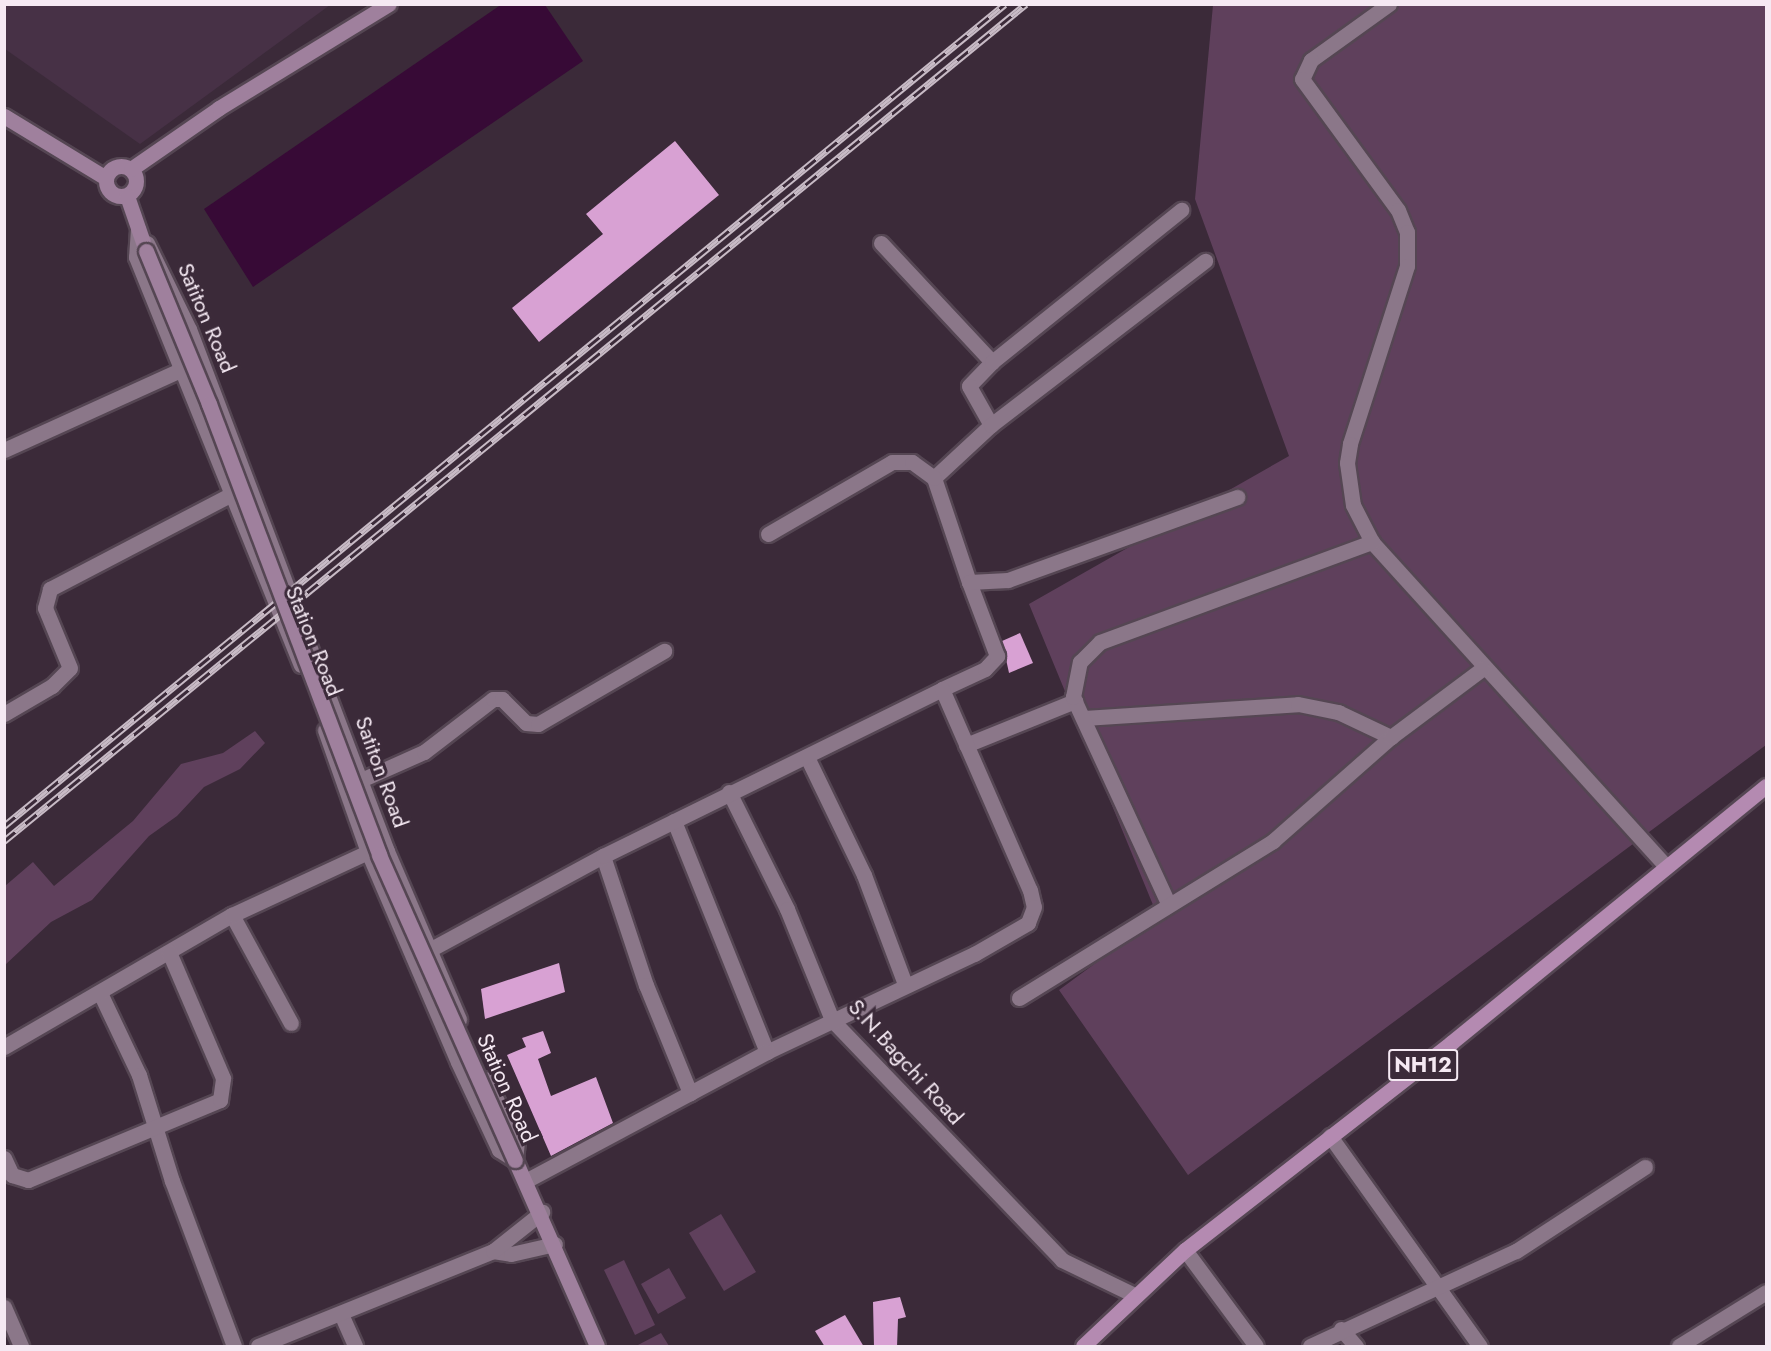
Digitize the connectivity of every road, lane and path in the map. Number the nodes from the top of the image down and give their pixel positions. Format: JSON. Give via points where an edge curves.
{"nodes":[{"id":1,"x":389,"y":4,"type":"edge"},
{"id":2,"x":1389,"y":4,"type":"edge"},
{"id":3,"x":4,"y":116,"type":"edge"},
{"id":4,"x":131,"y":169,"type":"junction"},
{"id":5,"x":106,"y":178,"type":"junction"},
{"id":6,"x":126,"y":196,"type":"junction"},
{"id":7,"x":1181,"y":210,"type":"dead end"},
{"id":8,"x":137,"y":227,"type":"junction"},
{"id":9,"x":881,"y":243,"type":"dead end"},
{"id":10,"x":159,"y":261,"type":"joint"},
{"id":11,"x":1204,"y":261,"type":"dead end"},
{"id":12,"x":992,"y":362,"type":"junction"},
{"id":13,"x":180,"y":370,"type":"junction"},
{"id":14,"x":991,"y":425,"type":"junction"},
{"id":15,"x":4,"y":450,"type":"edge"},
{"id":16,"x":934,"y":478,"type":"junction"},
{"id":17,"x":232,"y":495,"type":"junction"},
{"id":18,"x":1237,"y":497,"type":"dead end"},
{"id":19,"x":768,"y":534,"type":"dead end"},
{"id":20,"x":1372,"y":542,"type":"junction"},
{"id":21,"x":969,"y":582,"type":"junction"},
{"id":22,"x":664,"y":651,"type":"dead end"},
{"id":23,"x":1482,"y":669,"type":"junction"},
{"id":24,"x":942,"y":689,"type":"junction"},
{"id":25,"x":1075,"y":701,"type":"junction"},
{"id":26,"x":4,"y":714,"type":"edge"},
{"id":27,"x":1084,"y":718,"type":"junction"},
{"id":28,"x":1391,"y":737,"type":"junction"},
{"id":29,"x":966,"y":745,"type":"junction"},
{"id":30,"x":807,"y":757,"type":"junction"},
{"id":31,"x":361,"y":780,"type":"junction"},
{"id":32,"x":1767,"y":786,"type":"edge"},
{"id":33,"x":729,"y":792,"type":"junction"},
{"id":34,"x":674,"y":821,"type":"junction"},
{"id":35,"x":368,"y":852,"type":"junction"},
{"id":36,"x":603,"y":856,"type":"junction"},
{"id":37,"x":1666,"y":866,"type":"junction"},
{"id":38,"x":1168,"y":903,"type":"junction"},
{"id":39,"x":232,"y":915,"type":"junction"},
{"id":40,"x":431,"y":949,"type":"junction"},
{"id":41,"x":169,"y":952,"type":"junction"},
{"id":42,"x":905,"y":984,"type":"junction"},
{"id":43,"x":101,"y":995,"type":"junction"},
{"id":44,"x":1019,"y":998,"type":"dead end"},
{"id":45,"x":832,"y":1020,"type":"junction"},
{"id":46,"x":291,"y":1023,"type":"dead end"},
{"id":47,"x":4,"y":1047,"type":"edge"},
{"id":48,"x":767,"y":1052,"type":"junction"},
{"id":49,"x":690,"y":1094,"type":"junction"},
{"id":50,"x":154,"y":1124,"type":"junction"},
{"id":51,"x":1330,"y":1137,"type":"junction"},
{"id":52,"x":4,"y":1158,"type":"edge"},
{"id":53,"x":515,"y":1160,"type":"junction"},
{"id":54,"x":1645,"y":1167,"type":"dead end"},
{"id":55,"x":527,"y":1180,"type":"junction"},
{"id":56,"x":542,"y":1212,"type":"junction"},
{"id":57,"x":555,"y":1244,"type":"junction"},
{"id":58,"x":1185,"y":1250,"type":"junction"},
{"id":59,"x":493,"y":1251,"type":"junction"},
{"id":60,"x":1440,"y":1286,"type":"junction"},
{"id":61,"x":1767,"y":1292,"type":"edge"},
{"id":62,"x":1132,"y":1294,"type":"junction"},
{"id":63,"x":4,"y":1306,"type":"edge"},
{"id":64,"x":341,"y":1314,"type":"junction"},
{"id":65,"x":1341,"y":1329,"type":"junction"},
{"id":66,"x":21,"y":1347,"type":"edge"},
{"id":67,"x":234,"y":1347,"type":"edge"},
{"id":68,"x":258,"y":1347,"type":"edge"},
{"id":69,"x":356,"y":1347,"type":"edge"},
{"id":70,"x":597,"y":1347,"type":"edge"},
{"id":71,"x":1083,"y":1347,"type":"edge"},
{"id":72,"x":1256,"y":1347,"type":"edge"},
{"id":73,"x":1310,"y":1347,"type":"edge"},
{"id":74,"x":1356,"y":1347,"type":"edge"},
{"id":75,"x":1480,"y":1347,"type":"edge"},
{"id":76,"x":1679,"y":1347,"type":"edge"}],
"edges":[{"from":1,"to":4,"type":"street","via":[[219,108]]},
{"from":2,"to":20,"type":"street","via":[[1311,60],[1302,79],[1398,210],[1407,232],[1407,266],[1347,463],[1353,505]]},
{"from":3,"to":5,"type":"street"},
{"from":4,"to":5,"type":"street","via":[[116,167]]},
{"from":4,"to":6,"type":"street","via":[[136,184]]},
{"from":5,"to":6,"type":"street","via":[[111,193]]},
{"from":6,"to":8,"type":"street","name":"Station Road"},
{"from":7,"to":12,"type":"street"},
{"from":8,"to":10,"type":"street","name":"Station Road"},
{"from":8,"to":13,"type":"street","name":"Station Road","via":[[136,257]]},
{"from":8,"to":53,"type":"street","name":"Station Road","bridge":true,"via":[[209,404],[379,855]]},
{"from":9,"to":12,"type":"street"},
{"from":10,"to":31,"type":"street","name":"Satiton Road"},
{"from":11,"to":14,"type":"street"},
{"from":12,"to":14,"type":"street","via":[[969,387]]},
{"from":13,"to":15,"type":"street"},
{"from":13,"to":17,"type":"street","name":"Station Road"},
{"from":14,"to":16,"type":"street"},
{"from":16,"to":19,"type":"street","via":[[912,462],[892,462]]},
{"from":16,"to":21,"type":"street"},
{"from":17,"to":26,"type":"street","via":[[50,589],[45,608],[70,668],[52,686]]},
{"from":17,"to":35,"type":"street","name":"Station Road","via":[[309,684]]},
{"from":18,"to":21,"type":"street","via":[[1008,580]]},
{"from":20,"to":23,"type":"street"},
{"from":20,"to":25,"type":"street","via":[[1100,642],[1074,673]]},
{"from":21,"to":24,"type":"street","via":[[997,656],[985,669]]},
{"from":22,"to":31,"type":"street","via":[[538,724],[526,723],[502,699],[493,699],[424,752]]},
{"from":23,"to":28,"type":"street"},
{"from":23,"to":37,"type":"street"},
{"from":24,"to":29,"type":"street"},
{"from":24,"to":30,"type":"street"},
{"from":25,"to":27,"type":"street"},
{"from":25,"to":29,"type":"street"},
{"from":27,"to":28,"type":"street","via":[[1298,704],[1338,712]]},
{"from":27,"to":38,"type":"street"},
{"from":28,"to":38,"type":"street","via":[[1273,841]]},
{"from":29,"to":42,"type":"street","via":[[1030,890],[1033,915],[974,954]]},
{"from":30,"to":33,"type":"street"},
{"from":30,"to":42,"type":"street","via":[[864,875]]},
{"from":31,"to":40,"type":"street","name":"Satiton Road"},
{"from":32,"to":37,"type":"main road","number":"NH12"},
{"from":33,"to":34,"type":"street"},
{"from":33,"to":45,"type":"street","name":"S.N.Bagchi Road","via":[[787,909]]},
{"from":34,"to":36,"type":"street"},
{"from":34,"to":48,"type":"street"},
{"from":35,"to":39,"type":"street"},
{"from":35,"to":53,"type":"street","name":"Station Road","via":[[499,1150]]},
{"from":36,"to":40,"type":"street"},
{"from":36,"to":49,"type":"street","via":[[646,985]]},
{"from":37,"to":51,"type":"main road","number":"NH12"},
{"from":38,"to":44,"type":"street"},
{"from":39,"to":41,"type":"street"},
{"from":39,"to":46,"type":"street"},
{"from":40,"to":53,"type":"street","name":"Satiton Road","via":[[517,1141]]},
{"from":41,"to":43,"type":"street"},
{"from":41,"to":50,"type":"street","via":[[224,1091],[209,1108]]},
{"from":42,"to":45,"type":"street"},
{"from":43,"to":47,"type":"street"},
{"from":43,"to":50,"type":"street","via":[[139,1075]]},
{"from":45,"to":48,"type":"street"},
{"from":45,"to":62,"type":"street","name":"S.N.Bagchi Road","via":[[902,1098],[1008,1197],[1062,1260]]},
{"from":48,"to":49,"type":"street"},
{"from":49,"to":55,"type":"street"},
{"from":50,"to":52,"type":"street","via":[[25,1181],[12,1175]]},
{"from":50,"to":67,"type":"street"},
{"from":51,"to":58,"type":"main road","number":"NH12"},
{"from":51,"to":60,"type":"street"},
{"from":53,"to":55,"type":"street"},
{"from":54,"to":60,"type":"street","via":[[1550,1232]]},
{"from":55,"to":56,"type":"street"},
{"from":56,"to":57,"type":"street"},
{"from":56,"to":59,"type":"street"},
{"from":57,"to":59,"type":"street","via":[[511,1254]]},
{"from":57,"to":70,"type":"street"},
{"from":58,"to":62,"type":"main road","number":"NH12"},
{"from":58,"to":72,"type":"street"},
{"from":59,"to":64,"type":"street"},
{"from":60,"to":65,"type":"street"},
{"from":60,"to":75,"type":"street"},
{"from":61,"to":76,"type":"street"},
{"from":62,"to":71,"type":"main road","number":"NH12"},
{"from":63,"to":66,"type":"street"},
{"from":64,"to":68,"type":"street"},
{"from":64,"to":69,"type":"street"},
{"from":65,"to":73,"type":"street"},
{"from":65,"to":74,"type":"street"}]}
